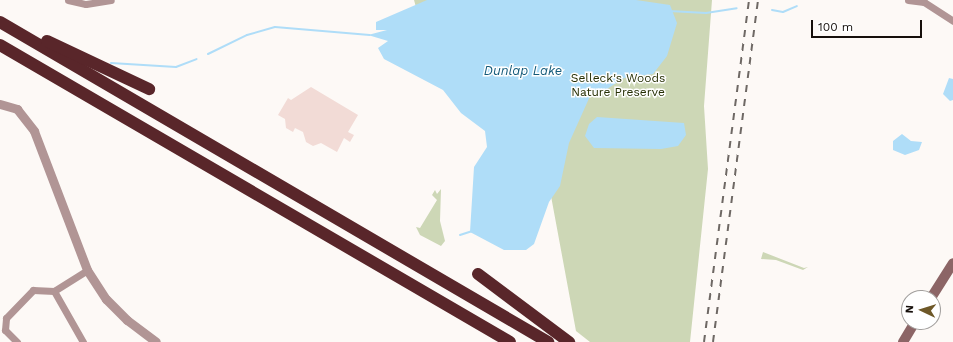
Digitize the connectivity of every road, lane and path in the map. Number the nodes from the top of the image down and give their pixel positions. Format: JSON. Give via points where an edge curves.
{"nodes":[{"id":1,"x":68,"y":0,"type":"edge"},
{"id":2,"x":111,"y":0,"type":"edge"},
{"id":3,"x":908,"y":0,"type":"edge"},
{"id":4,"x":0,"y":17,"type":"edge"},
{"id":5,"x":953,"y":21,"type":"edge"},
{"id":6,"x":0,"y":22,"type":"edge"},
{"id":7,"x":0,"y":45,"type":"edge"},
{"id":8,"x":149,"y":89,"type":"dead end"},
{"id":9,"x":0,"y":104,"type":"edge"},
{"id":10,"x":953,"y":263,"type":"edge"},
{"id":11,"x":87,"y":270,"type":"junction"},
{"id":12,"x":478,"y":274,"type":"dead end"},
{"id":13,"x":936,"y":290,"type":"edge"},
{"id":14,"x":54,"y":291,"type":"junction"},
{"id":15,"x":910,"y":330,"type":"edge"},
{"id":16,"x":17,"y":342,"type":"edge"},
{"id":17,"x":83,"y":342,"type":"edge"},
{"id":18,"x":156,"y":342,"type":"edge"},
{"id":19,"x":510,"y":342,"type":"edge"},
{"id":20,"x":548,"y":342,"type":"edge"},
{"id":21,"x":569,"y":342,"type":"edge"},
{"id":22,"x":903,"y":342,"type":"edge"}],
"edges":[{"from":1,"to":2,"type":"street","via":[[86,4]]},
{"from":3,"to":5,"type":"street","via":[[924,2]]},
{"from":4,"to":8,"type":"highway"},
{"from":6,"to":20,"type":"highway"},
{"from":7,"to":19,"type":"highway"},
{"from":9,"to":11,"type":"street","via":[[17,108],[34,131]]},
{"from":10,"to":13,"type":"main road"},
{"from":11,"to":14,"type":"street"},
{"from":11,"to":18,"type":"street","via":[[106,299],[127,320]]},
{"from":12,"to":21,"type":"highway"},
{"from":14,"to":16,"type":"street","via":[[33,290],[6,318],[5,330]]},
{"from":14,"to":17,"type":"street"},
{"from":15,"to":22,"type":"main road"}]}
